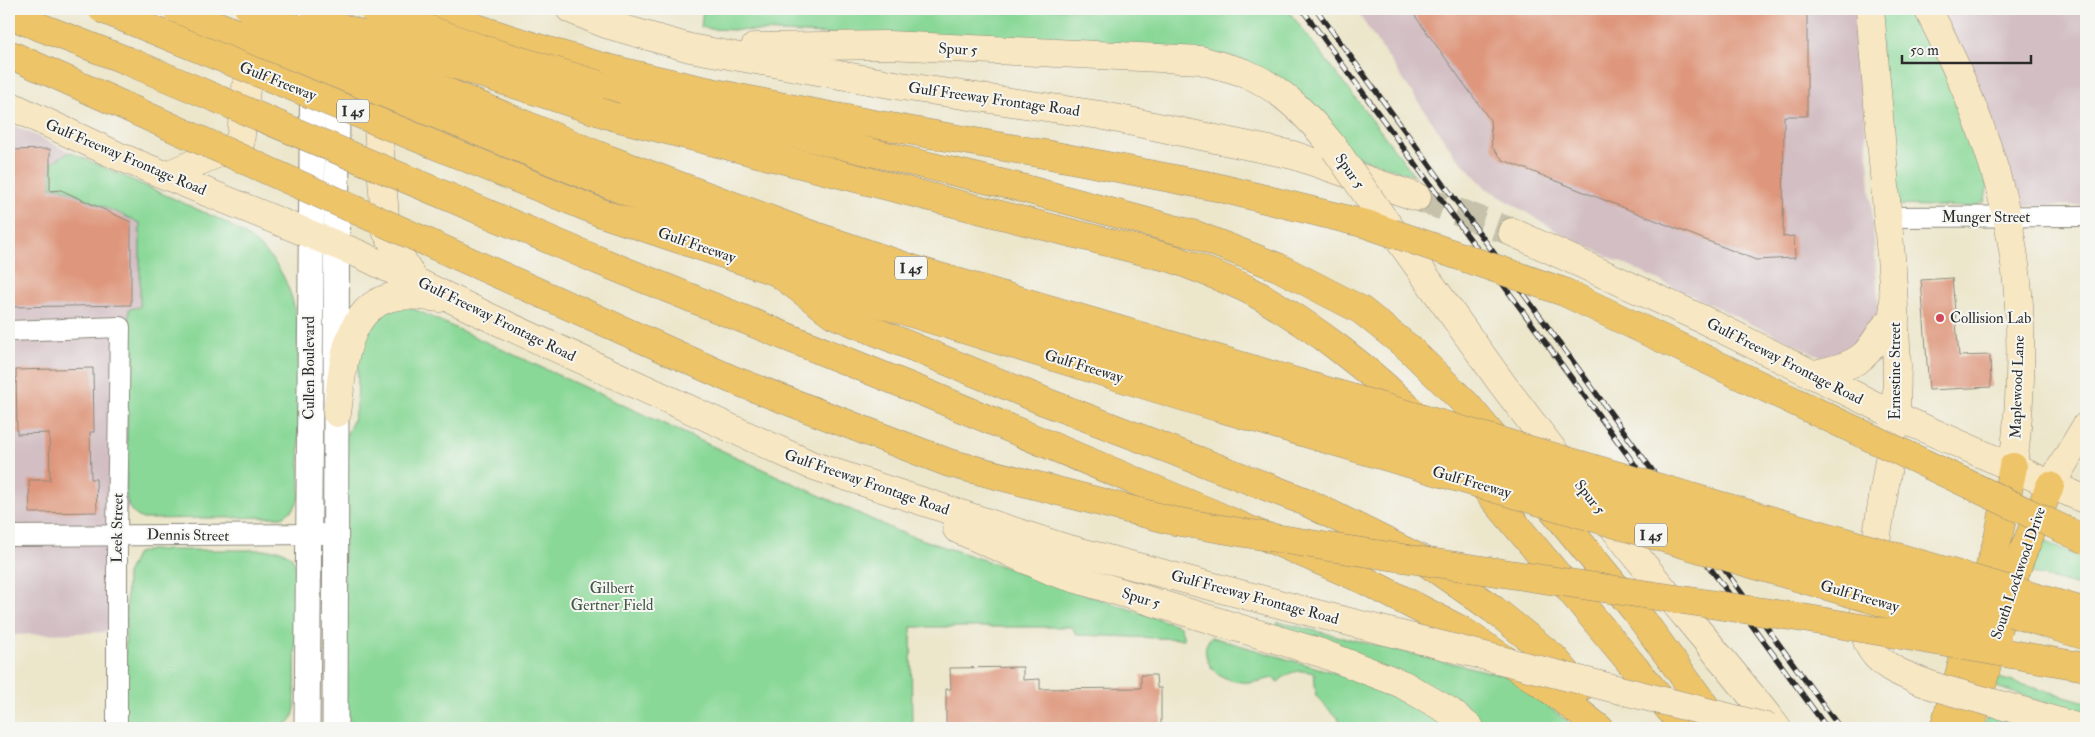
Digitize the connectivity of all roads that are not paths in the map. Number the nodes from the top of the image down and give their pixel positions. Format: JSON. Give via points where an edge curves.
{"nodes":[{"id":1,"x":102,"y":9,"type":"edge"},
{"id":2,"x":177,"y":9,"type":"edge"},
{"id":3,"x":249,"y":9,"type":"edge"},
{"id":4,"x":255,"y":9,"type":"edge"},
{"id":5,"x":285,"y":9,"type":"edge"},
{"id":6,"x":313,"y":9,"type":"edge"},
{"id":7,"x":337,"y":9,"type":"edge"},
{"id":8,"x":373,"y":9,"type":"edge"},
{"id":9,"x":387,"y":9,"type":"edge"},
{"id":10,"x":420,"y":9,"type":"edge"},
{"id":11,"x":570,"y":9,"type":"edge"},
{"id":12,"x":1870,"y":9,"type":"edge"},
{"id":13,"x":1928,"y":9,"type":"edge"},
{"id":14,"x":9,"y":15,"type":"edge"},
{"id":15,"x":690,"y":48,"type":"junction"},
{"id":16,"x":9,"y":54,"type":"edge"},
{"id":17,"x":601,"y":76,"type":"junction"},
{"id":18,"x":9,"y":105,"type":"edge"},
{"id":19,"x":599,"y":168,"type":"junction"},
{"id":20,"x":167,"y":175,"type":"junction"},
{"id":21,"x":1417,"y":197,"type":"tunnel mouth"},
{"id":22,"x":2086,"y":216,"type":"edge"},
{"id":23,"x":1886,"y":217,"type":"junction"},
{"id":24,"x":2007,"y":218,"type":"junction"},
{"id":25,"x":1512,"y":232,"type":"tunnel mouth"},
{"id":26,"x":310,"y":233,"type":"junction"},
{"id":27,"x":337,"y":245,"type":"junction"},
{"id":28,"x":777,"y":272,"type":"junction"},
{"id":29,"x":413,"y":279,"type":"junction"},
{"id":30,"x":455,"y":300,"type":"junction"},
{"id":31,"x":1895,"y":319,"type":"junction"},
{"id":32,"x":9,"y":331,"type":"edge"},
{"id":33,"x":1812,"y":375,"type":"junction"},
{"id":34,"x":1221,"y":384,"type":"junction"},
{"id":35,"x":337,"y":413,"type":"junction"},
{"id":36,"x":1896,"y":416,"type":"junction"},
{"id":37,"x":2086,"y":426,"type":"edge"},
{"id":38,"x":811,"y":465,"type":"junction"},
{"id":39,"x":2013,"y":467,"type":"junction"},
{"id":40,"x":2050,"y":486,"type":"junction"},
{"id":41,"x":2086,"y":500,"type":"edge"},
{"id":42,"x":116,"y":534,"type":"junction"},
{"id":43,"x":309,"y":534,"type":"junction"},
{"id":44,"x":337,"y":534,"type":"junction"},
{"id":45,"x":9,"y":536,"type":"edge"},
{"id":46,"x":2086,"y":540,"type":"edge"},
{"id":47,"x":2086,"y":612,"type":"edge"},
{"id":48,"x":2086,"y":636,"type":"edge"},
{"id":49,"x":2086,"y":662,"type":"edge"},
{"id":50,"x":2086,"y":667,"type":"edge"},
{"id":51,"x":117,"y":728,"type":"edge"},
{"id":52,"x":307,"y":728,"type":"edge"},
{"id":53,"x":335,"y":728,"type":"edge"},
{"id":54,"x":1470,"y":728,"type":"edge"},
{"id":55,"x":1598,"y":728,"type":"edge"},
{"id":56,"x":1616,"y":728,"type":"edge"},
{"id":57,"x":1685,"y":728,"type":"edge"},
{"id":58,"x":1722,"y":728,"type":"edge"},
{"id":59,"x":1771,"y":728,"type":"edge"},
{"id":60,"x":1777,"y":728,"type":"edge"},
{"id":61,"x":1944,"y":728,"type":"edge"},
{"id":62,"x":1971,"y":728,"type":"edge"},
{"id":63,"x":2079,"y":728,"type":"edge"}],
"edges":[{"from":1,"to":28,"type":"main road","name":"Gulf Freeway","number":"I 45","bridge":true,"via":[[604,214]]},
{"from":2,"to":19,"type":"main road","name":"Gulf Freeway","bridge":true},
{"from":3,"to":19,"type":"main road","name":"Gulf Freeway","number":"I 45","bridge":true},
{"from":4,"to":20,"type":"main road","via":[[240,144]]},
{"from":5,"to":57,"type":"main road","bridge":true,"via":[[615,117],[1174,259],[1249,290],[1329,341],[1407,406],[1491,494]]},
{"from":6,"to":26,"type":"street","name":"Cullen Boulevard"},
{"from":7,"to":27,"type":"street","name":"Cullen Boulevard"},
{"from":8,"to":17,"type":"main road","bridge":true,"via":[[482,48]]},
{"from":9,"to":29,"type":"main road","via":[[374,63],[386,231]]},
{"from":10,"to":17,"type":"main road","via":[[545,51]]},
{"from":11,"to":15,"type":"main road","name":"Gulf Freeway Frontage Road","via":[[606,24]]},
{"from":12,"to":23,"type":"main road","name":"Ernestine Street"},
{"from":13,"to":24,"type":"main road","via":[[1968,97]]},
{"from":14,"to":55,"type":"main road","bridge":true,"via":[[128,61],[595,259],[946,402],[1366,581],[1461,630],[1548,688]]},
{"from":15,"to":21,"type":"main road","name":"Gulf Freeway Frontage Road","via":[[901,86],[1100,115],[1292,155]]},
{"from":15,"to":60,"type":"main road","name":"Spur 5","bridge":true,"via":[[888,45],[1201,60],[1245,73],[1279,93],[1310,118],[1335,149],[1509,393],[1637,558],[1733,670]]},
{"from":16,"to":50,"type":"main road","bridge":true,"via":[[732,378],[949,464],[1174,521],[1802,618]]},
{"from":17,"to":46,"type":"main road","bridge":true,"via":[[1061,157],[1216,187],[1366,224],[1564,292]]},
{"from":17,"to":58,"type":"main road","via":[[706,113],[1018,187],[1196,235],[1278,267],[1361,310],[1410,349],[1467,405],[1638,614]]},
{"from":18,"to":20,"type":"main road","name":"Gulf Freeway Frontage Road"},
{"from":19,"to":34,"type":"main road","name":"Gulf Freeway","number":"I 45","via":[[916,270]]},
{"from":20,"to":26,"type":"main road","name":"Gulf Freeway Frontage Road"},
{"from":22,"to":24,"type":"street","name":"Munger Street"},
{"from":23,"to":24,"type":"street","name":"Munger Street"},
{"from":23,"to":31,"type":"main road","name":"Ernestine Street"},
{"from":24,"to":39,"type":"main road","name":"Maplewood Lane","via":[[2019,296],[2020,388]]},
{"from":25,"to":33,"type":"main road","name":"Gulf Freeway Frontage Road","via":[[1702,318]]},
{"from":26,"to":27,"type":"main road","name":"Gulf Freeway Frontage Road"},
{"from":26,"to":43,"type":"street","name":"Cullen Boulevard"},
{"from":27,"to":29,"type":"main road","name":"Gulf Freeway Frontage Road"},
{"from":27,"to":35,"type":"street","name":"Cullen Boulevard"},
{"from":28,"to":34,"type":"main road","name":"Gulf Freeway","number":"I 45"},
{"from":28,"to":56,"type":"main road","via":[[833,314],[1046,402],[1304,501],[1423,560],[1493,609],[1553,657]]},
{"from":29,"to":30,"type":"main road","name":"Gulf Freeway Frontage Road"},
{"from":30,"to":35,"type":"main road","via":[[396,296],[365,313],[351,333]]},
{"from":30,"to":38,"type":"main road","name":"Gulf Freeway Frontage Road"},
{"from":31,"to":33,"type":"main road","via":[[1888,322],[1878,340],[1861,358]]},
{"from":31,"to":36,"type":"main road","name":"Ernestine Street"},
{"from":32,"to":42,"type":"street","name":"Leek Street","via":[[120,327]]},
{"from":33,"to":36,"type":"main road","name":"Gulf Freeway Frontage Road"},
{"from":34,"to":47,"type":"main road","name":"Gulf Freeway","number":"I 45","bridge":true},
{"from":34,"to":48,"type":"main road","name":"Gulf Freeway","number":"I 45","bridge":true},
{"from":34,"to":49,"type":"main road","name":"Gulf Freeway","number":"I 45","bridge":true},
{"from":35,"to":44,"type":"street","name":"Cullen Boulevard"},
{"from":36,"to":39,"type":"main road","name":"Gulf Freeway Frontage Road"},
{"from":36,"to":63,"type":"main road","name":"Ernestine Street","bridge":true,"via":[[1865,610],[1864,633],[1870,650],[1888,666],[1939,688]]},
{"from":37,"to":40,"type":"main road","name":"South Lockwood Drive"},
{"from":38,"to":54,"type":"main road","name":"Spur 5","via":[[1054,572],[1321,653],[1402,684],[1449,711]]},
{"from":38,"to":59,"type":"main road","name":"Gulf Freeway Frontage Road","bridge":true,"via":[[1062,547]]},
{"from":39,"to":40,"type":"main road","name":"Gulf Freeway Frontage Road"},
{"from":39,"to":61,"type":"main road","name":"South Lockwood Drive","via":[[1998,538]]},
{"from":40,"to":41,"type":"main road","name":"Gulf Freeway Frontage Road"},
{"from":40,"to":62,"type":"main road","name":"South Lockwood Drive","via":[[2019,562],[1992,646]]},
{"from":42,"to":43,"type":"street","name":"Dennis Street"},
{"from":42,"to":45,"type":"street","name":"Dennis Street"},
{"from":42,"to":51,"type":"street","name":"Leek Street"},
{"from":43,"to":44,"type":"street","name":"Dennis Street"},
{"from":43,"to":52,"type":"street","name":"Cullen Boulevard"},
{"from":44,"to":53,"type":"street","name":"Cullen Boulevard"}]}
